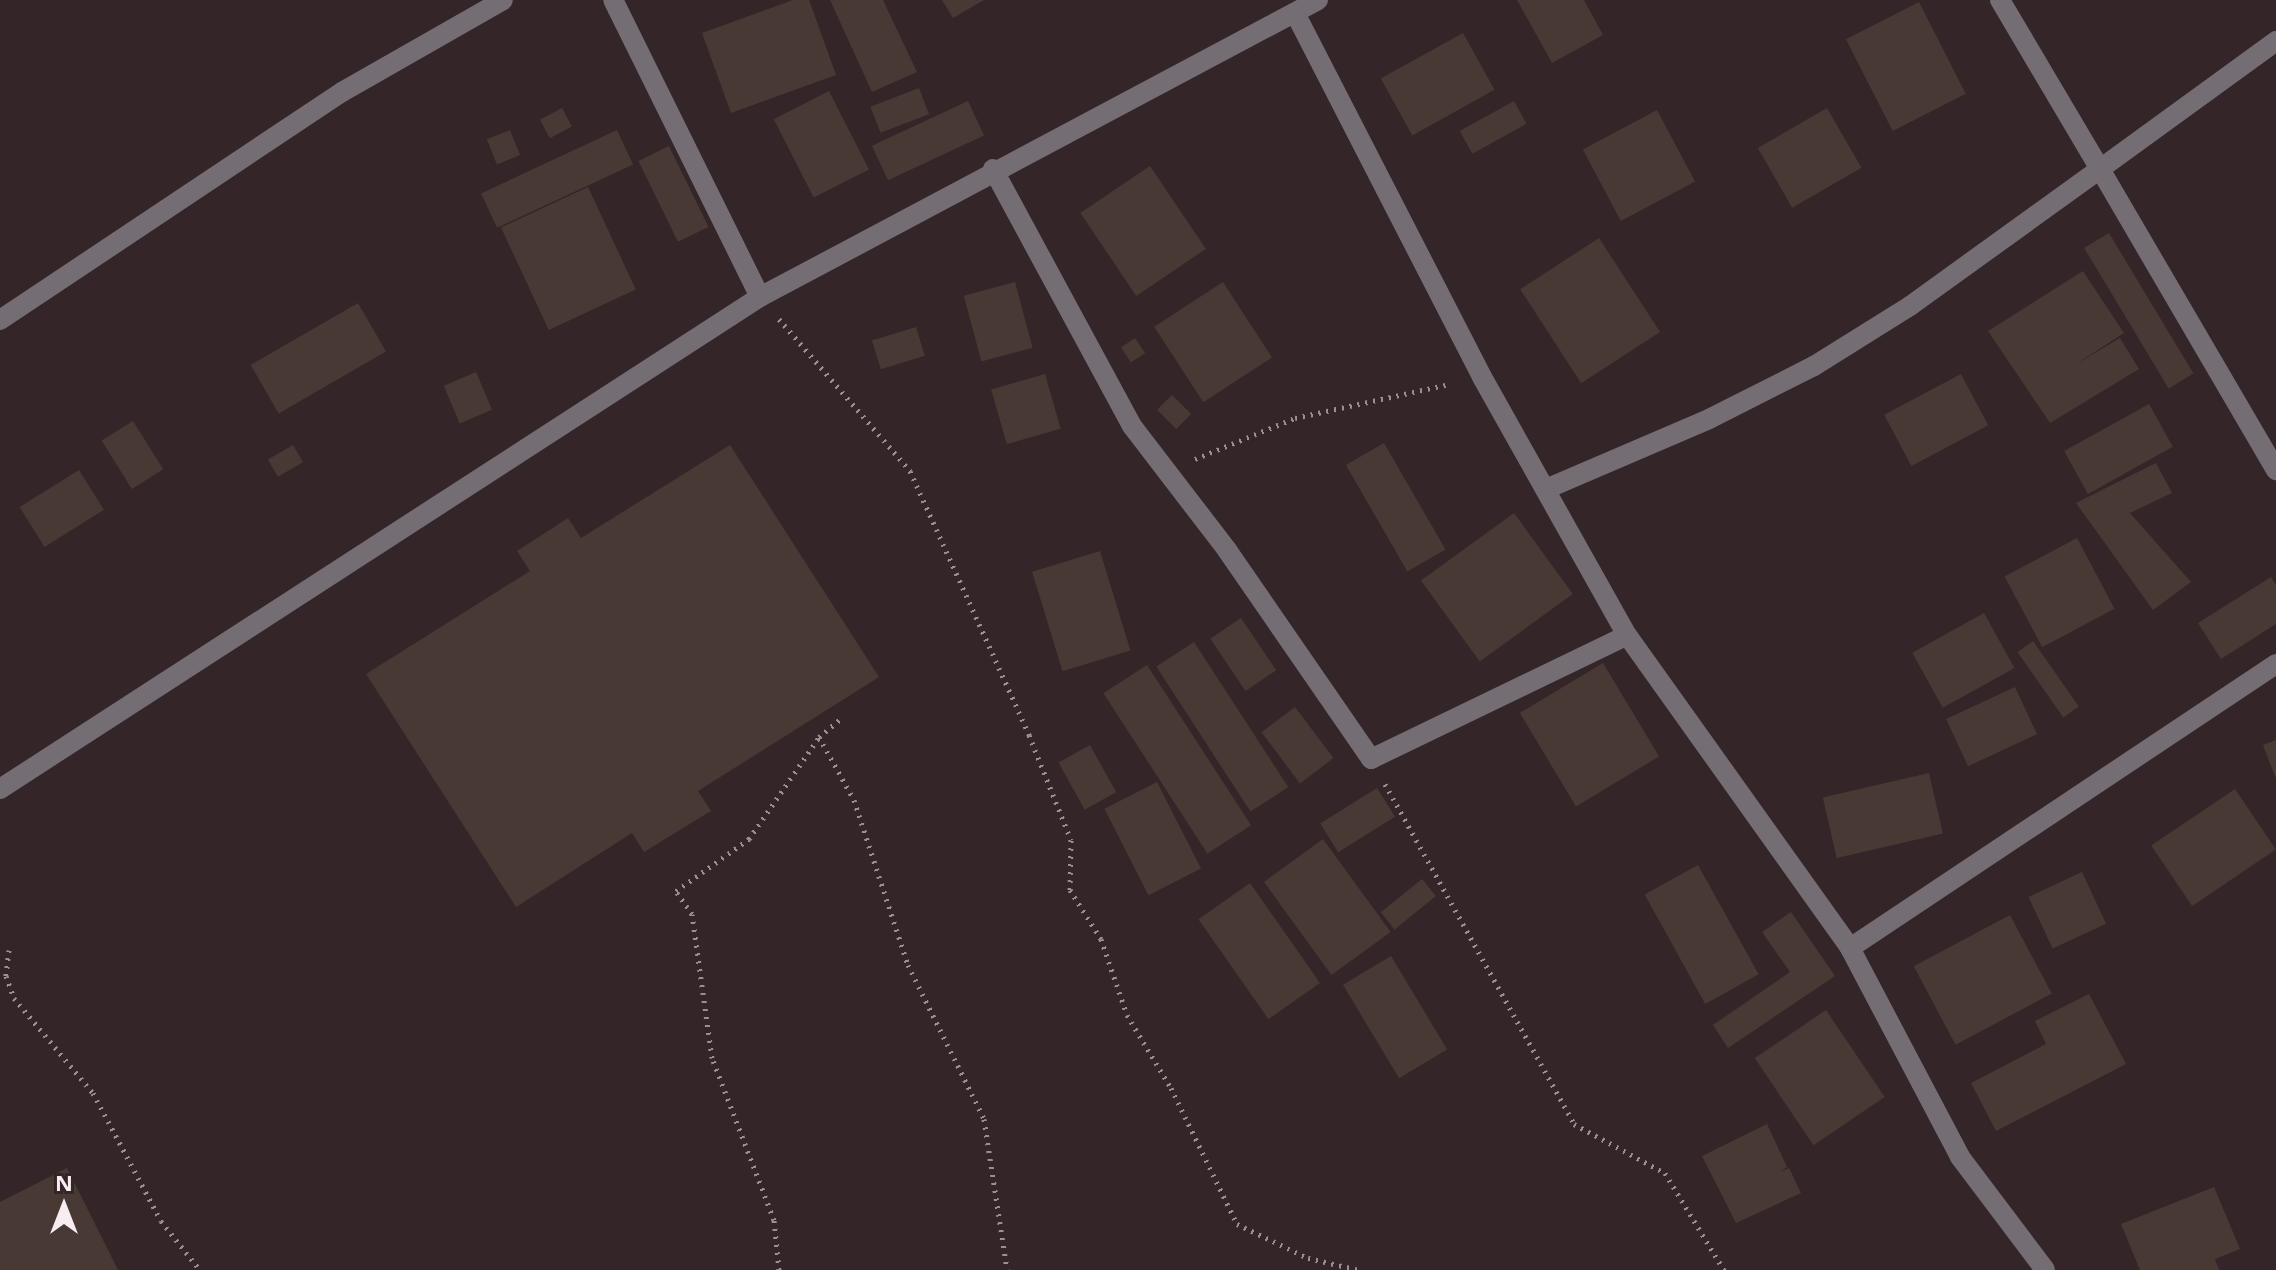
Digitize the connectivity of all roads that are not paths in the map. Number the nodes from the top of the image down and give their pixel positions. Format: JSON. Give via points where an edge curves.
{"nodes":[{"id":1,"x":503,"y":0,"type":"edge"},
{"id":2,"x":613,"y":0,"type":"edge"},
{"id":3,"x":1318,"y":0,"type":"edge"},
{"id":4,"x":2000,"y":0,"type":"edge"},
{"id":5,"x":1295,"y":13,"type":"junction"},
{"id":6,"x":2276,"y":41,"type":"edge"},
{"id":7,"x":993,"y":169,"type":"junction"},
{"id":8,"x":2100,"y":169,"type":"junction"},
{"id":9,"x":760,"y":297,"type":"junction"},
{"id":10,"x":0,"y":320,"type":"edge"},
{"id":11,"x":2276,"y":470,"type":"edge"},
{"id":12,"x":1546,"y":489,"type":"junction"},
{"id":13,"x":1627,"y":635,"type":"junction"},
{"id":14,"x":2276,"y":664,"type":"edge"},
{"id":15,"x":0,"y":789,"type":"edge"},
{"id":16,"x":1850,"y":948,"type":"junction"},
{"id":17,"x":2045,"y":1270,"type":"edge"}],
"edges":[{"from":1,"to":10,"type":"street","via":[[342,92]]},
{"from":2,"to":9,"type":"street"},
{"from":3,"to":5,"type":"street"},
{"from":4,"to":8,"type":"street"},
{"from":5,"to":7,"type":"street"},
{"from":5,"to":12,"type":"street","via":[[1482,377]]},
{"from":6,"to":8,"type":"street"},
{"from":7,"to":9,"type":"street"},
{"from":7,"to":13,"type":"street","via":[[1101,372],[1164,471],[1227,550],[1371,759]]},
{"from":8,"to":11,"type":"street"},
{"from":8,"to":12,"type":"street","via":[[1910,306],[1814,366],[1709,419]]},
{"from":9,"to":15,"type":"street"},
{"from":12,"to":13,"type":"street"},
{"from":13,"to":16,"type":"street"},
{"from":14,"to":16,"type":"street"},
{"from":16,"to":17,"type":"street","via":[[1960,1157]]}]}
